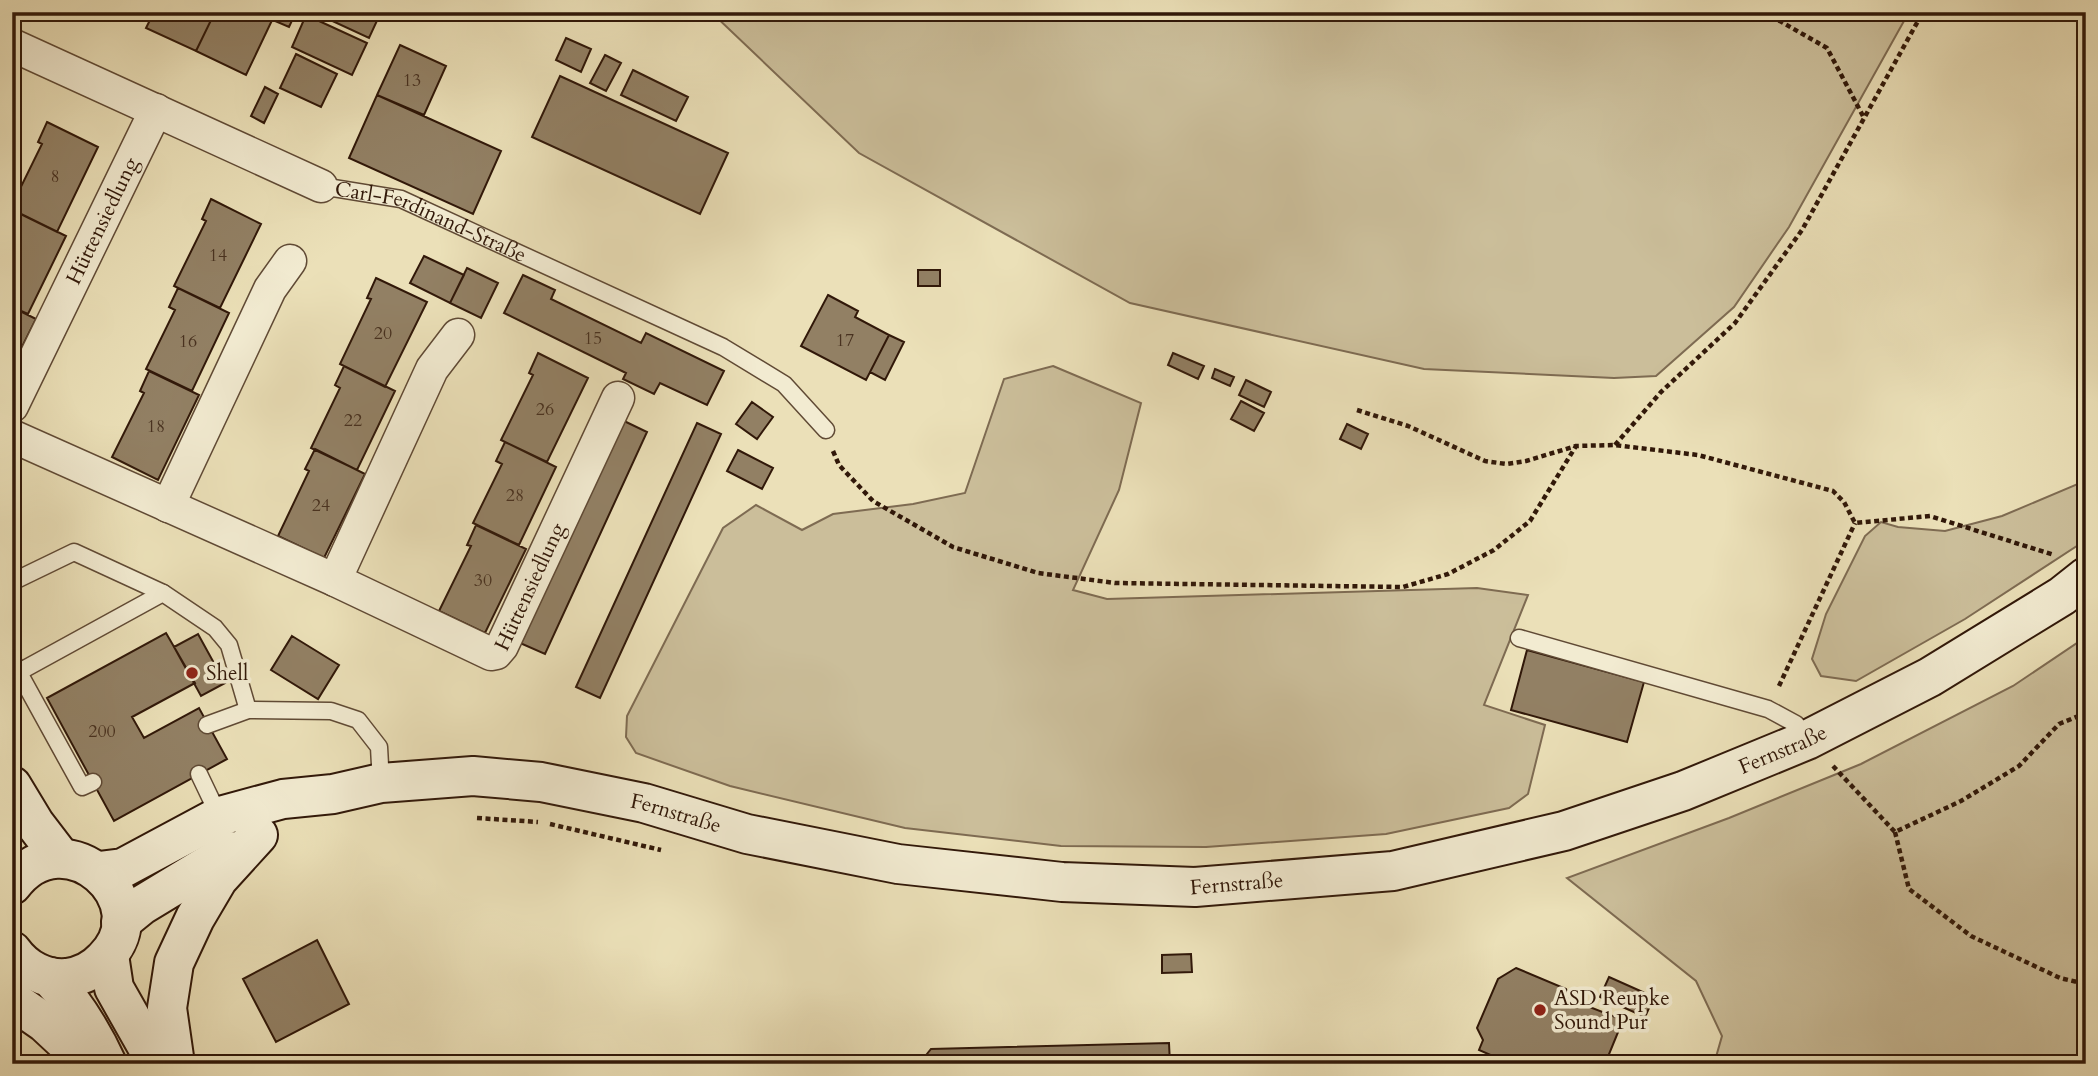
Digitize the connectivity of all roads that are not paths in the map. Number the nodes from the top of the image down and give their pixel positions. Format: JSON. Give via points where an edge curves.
{"nodes":[{"id":1,"x":12,"y":45,"type":"edge"},
{"id":2,"x":156,"y":110,"type":"junction"},
{"id":3,"x":321,"y":186,"type":"joint"},
{"id":4,"x":290,"y":261,"type":"dead end"},
{"id":5,"x":458,"y":335,"type":"dead end"},
{"id":6,"x":618,"y":398,"type":"dead end"},
{"id":7,"x":12,"y":406,"type":"edge"},
{"id":8,"x":826,"y":430,"type":"road end"},
{"id":9,"x":12,"y":436,"type":"edge"},
{"id":10,"x":168,"y":506,"type":"junction"},
{"id":11,"x":2074,"y":567,"type":"edge"},
{"id":12,"x":335,"y":580,"type":"junction"},
{"id":13,"x":12,"y":582,"type":"edge"},
{"id":14,"x":163,"y":593,"type":"junction"},
{"id":15,"x":1519,"y":638,"type":"dead end"},
{"id":16,"x":16,"y":666,"type":"edge"},
{"id":17,"x":248,"y":710,"type":"junction"},
{"id":18,"x":207,"y":725,"type":"dead end"},
{"id":19,"x":1807,"y":740,"type":"junction"},
{"id":20,"x":199,"y":774,"type":"dead end"},
{"id":21,"x":93,"y":782,"type":"dead end"},
{"id":22,"x":381,"y":783,"type":"junction"},
{"id":23,"x":12,"y":786,"type":"edge"},
{"id":24,"x":333,"y":794,"type":"junction"},
{"id":25,"x":220,"y":817,"type":"junction"},
{"id":26,"x":258,"y":835,"type":"junction"},
{"id":27,"x":61,"y":858,"type":"junction"},
{"id":28,"x":99,"y":871,"type":"junction"},
{"id":29,"x":14,"y":873,"type":"edge"},
{"id":30,"x":115,"y":938,"type":"junction"},
{"id":31,"x":12,"y":951,"type":"edge"},
{"id":32,"x":50,"y":977,"type":"junction"},
{"id":33,"x":12,"y":1000,"type":"edge"},
{"id":34,"x":89,"y":1064,"type":"edge"},
{"id":35,"x":107,"y":1064,"type":"edge"},
{"id":36,"x":157,"y":1064,"type":"edge"},
{"id":37,"x":175,"y":1064,"type":"edge"}],
"edges":[{"from":1,"to":2,"type":"street","name":"Carl-Ferdinand-Straße"},
{"from":2,"to":3,"type":"street","name":"Carl-Ferdinand-Straße"},
{"from":2,"to":7,"type":"street","name":"Hüttensiedlung"},
{"from":3,"to":8,"type":"lane","name":"Carl-Ferdinand-Straße","via":[[401,199],[723,347],[784,384]]},
{"from":4,"to":10,"type":"street","via":[[270,289]]},
{"from":5,"to":12,"type":"street","via":[[432,369]]},
{"from":6,"to":12,"type":"street","name":"Hüttensiedlung","via":[[496,653]]},
{"from":9,"to":10,"type":"street","name":"Hüttensiedlung"},
{"from":10,"to":12,"type":"street","name":"Hüttensiedlung"},
{"from":11,"to":19,"type":"main road","name":"Fernstraße","via":[[2062,596],[1930,677]]},
{"from":13,"to":14,"type":"lane","via":[[74,552]]},
{"from":14,"to":16,"type":"lane"},
{"from":14,"to":17,"type":"lane","via":[[215,628],[229,645]]},
{"from":15,"to":19,"type":"lane","via":[[1768,709],[1796,724]]},
{"from":16,"to":21,"type":"lane","via":[[82,787]]},
{"from":17,"to":18,"type":"lane"},
{"from":17,"to":22,"type":"lane","via":[[331,711],[358,720],[379,747]]},
{"from":19,"to":22,"type":"main road","name":"Fernstraße","via":[[1683,791],[1564,831],[1392,871],[1195,887],[1062,883],[898,864],[747,834],[644,803],[541,782],[473,776]]},
{"from":20,"to":25,"type":"lane"},
{"from":22,"to":24,"type":"main road","name":"Fernstraße"},
{"from":23,"to":27,"type":"main road"},
{"from":24,"to":25,"type":"main road","name":"Fernstraße","via":[[283,799]]},
{"from":24,"to":26,"type":"main road","name":"Fernstraße"},
{"from":25,"to":28,"type":"main road","name":"Fernstraße","via":[[122,868]]},
{"from":26,"to":30,"type":"main road","name":"Fernstraße","via":[[142,905]]},
{"from":26,"to":37,"type":"main road","via":[[218,879],[174,963],[167,1007]]},
{"from":27,"to":28,"type":"main road"},
{"from":27,"to":29,"type":"main road"},
{"from":28,"to":30,"type":"main road","via":[[112,885],[119,903]]},
{"from":30,"to":32,"type":"main road","name":"Fernstraße","via":[[97,966],[67,978]]},
{"from":30,"to":36,"type":"main road","via":[[114,988]]},
{"from":31,"to":32,"type":"main road","via":[[33,971]]},
{"from":32,"to":35,"type":"main road","via":[[88,1026]]},
{"from":33,"to":34,"type":"main road"}]}
